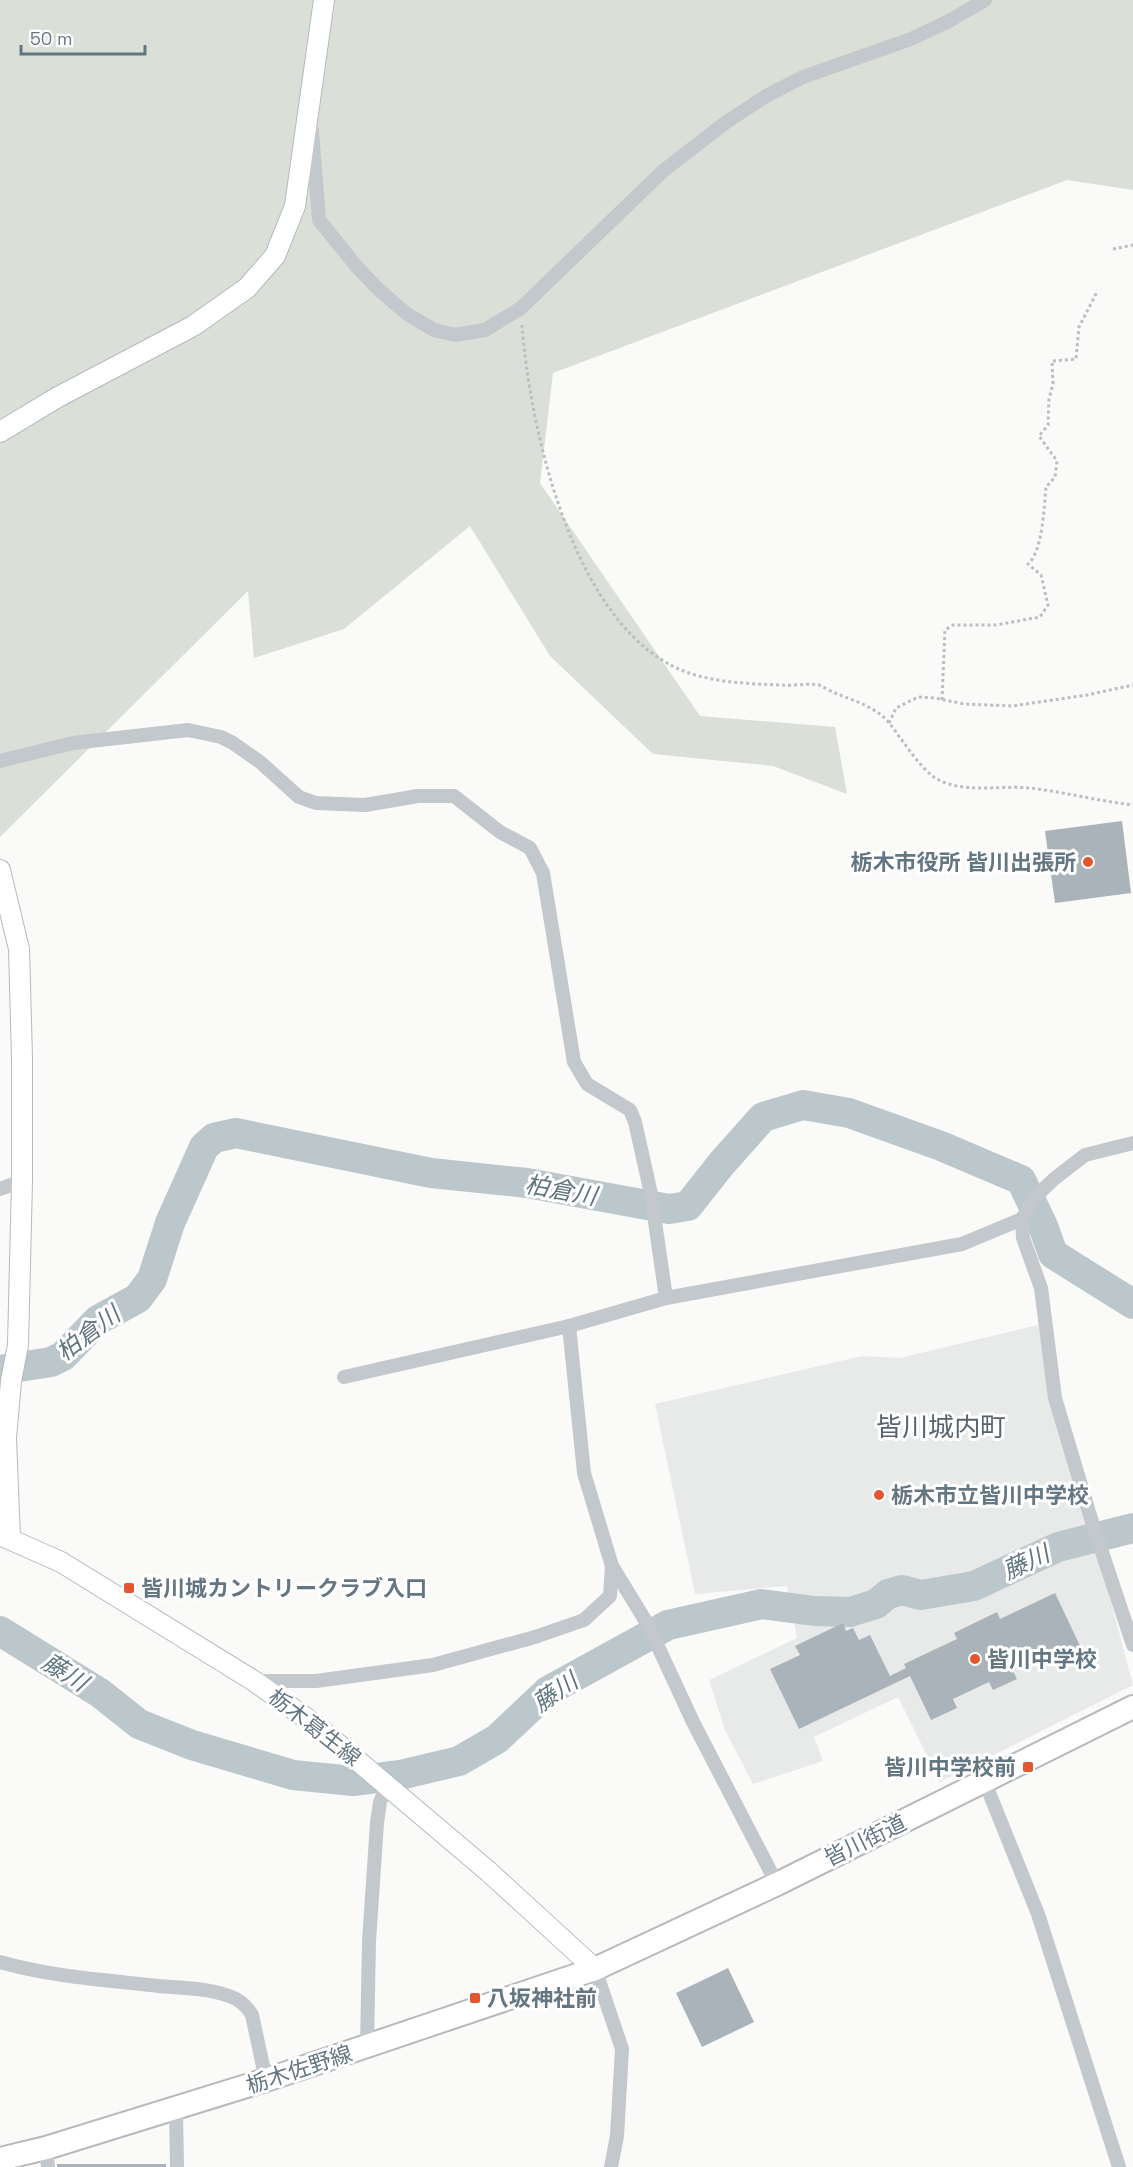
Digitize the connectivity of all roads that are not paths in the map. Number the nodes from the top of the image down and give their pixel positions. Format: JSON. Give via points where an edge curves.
{"nodes":[{"id":1,"x":324,"y":0,"type":"edge"},
{"id":2,"x":985,"y":0,"type":"edge"},
{"id":3,"x":310,"y":108,"type":"junction"},
{"id":4,"x":0,"y":432,"type":"edge"},
{"id":5,"x":0,"y":761,"type":"edge"},
{"id":6,"x":0,"y":870,"type":"edge"},
{"id":7,"x":1133,"y":1143,"type":"edge"},
{"id":8,"x":22,"y":1181,"type":"junction"},
{"id":9,"x":0,"y":1189,"type":"edge"},
{"id":10,"x":1022,"y":1219,"type":"junction"},
{"id":11,"x":666,"y":1298,"type":"junction"},
{"id":12,"x":569,"y":1326,"type":"junction"},
{"id":13,"x":344,"y":1377,"type":"dead end"},
{"id":14,"x":5,"y":1537,"type":"edge"},
{"id":15,"x":612,"y":1566,"type":"junction"},
{"id":16,"x":1133,"y":1645,"type":"edge"},
{"id":17,"x":254,"y":1681,"type":"junction"},
{"id":18,"x":1133,"y":1707,"type":"edge"},
{"id":19,"x":984,"y":1780,"type":"junction"},
{"id":20,"x":389,"y":1787,"type":"junction"},
{"id":21,"x":777,"y":1884,"type":"junction"},
{"id":22,"x":0,"y":1962,"type":"edge"},
{"id":23,"x":595,"y":1969,"type":"junction"},
{"id":24,"x":367,"y":2046,"type":"junction"},
{"id":25,"x":267,"y":2080,"type":"junction"},
{"id":26,"x":176,"y":2108,"type":"junction"},
{"id":27,"x":47,"y":2157,"type":"edge"},
{"id":28,"x":0,"y":2159,"type":"edge"},
{"id":29,"x":177,"y":2167,"type":"edge"},
{"id":30,"x":611,"y":2167,"type":"edge"},
{"id":31,"x":1119,"y":2167,"type":"edge"}],
"edges":[{"from":1,"to":3,"type":"street"},
{"from":2,"to":3,"type":"street","via":[[911,39],[803,77],[765,96],[663,171],[521,308],[485,330],[455,335],[434,330],[407,315],[378,289],[319,220]]},
{"from":3,"to":4,"type":"street","via":[[295,206],[275,256],[247,288],[193,326]]},
{"from":5,"to":11,"type":"street","via":[[72,743],[188,730],[233,742],[299,797],[316,803],[365,805],[418,796],[454,796],[500,832],[530,848],[543,873],[574,1062],[587,1084],[630,1110],[635,1122],[651,1194]]},
{"from":6,"to":8,"type":"street","via":[[19,949]]},
{"from":7,"to":10,"type":"street","via":[[1085,1155],[1033,1199]]},
{"from":8,"to":9,"type":"street"},
{"from":8,"to":14,"type":"street","via":[[18,1345],[6,1438]]},
{"from":10,"to":11,"type":"street","via":[[962,1244]]},
{"from":10,"to":16,"type":"street","via":[[1023,1238],[1041,1288],[1055,1398]]},
{"from":11,"to":12,"type":"street"},
{"from":12,"to":13,"type":"street"},
{"from":12,"to":15,"type":"street","via":[[584,1473]]},
{"from":14,"to":17,"type":"street","name":"栃木葛生線","via":[[61,1562]]},
{"from":15,"to":17,"type":"street","via":[[610,1596],[584,1620],[535,1637],[433,1665],[316,1681]]},
{"from":15,"to":21,"type":"street","via":[[648,1625]]},
{"from":17,"to":20,"type":"street","name":"栃木葛生線","via":[[313,1723]]},
{"from":18,"to":19,"type":"main road","name":"皆川街道"},
{"from":19,"to":21,"type":"main road","name":"皆川街道"},
{"from":19,"to":31,"type":"street","via":[[1038,1914]]},
{"from":20,"to":23,"type":"street","name":"栃木葛生線"},
{"from":20,"to":24,"type":"street","via":[[380,1802],[377,1823]]},
{"from":21,"to":23,"type":"main road","name":"皆川街道"},
{"from":22,"to":25,"type":"street","via":[[65,1975],[206,1991],[235,1998],[252,2015]]},
{"from":23,"to":24,"type":"main road","name":"栃木佐野線"},
{"from":23,"to":30,"type":"street","via":[[622,2049]]},
{"from":24,"to":25,"type":"main road","name":"栃木佐野線"},
{"from":25,"to":26,"type":"main road","name":"栃木佐野線"},
{"from":26,"to":27,"type":"main road","name":"栃木佐野線"},
{"from":26,"to":29,"type":"street"},
{"from":27,"to":28,"type":"main road","name":"栃木佐野線"}]}
